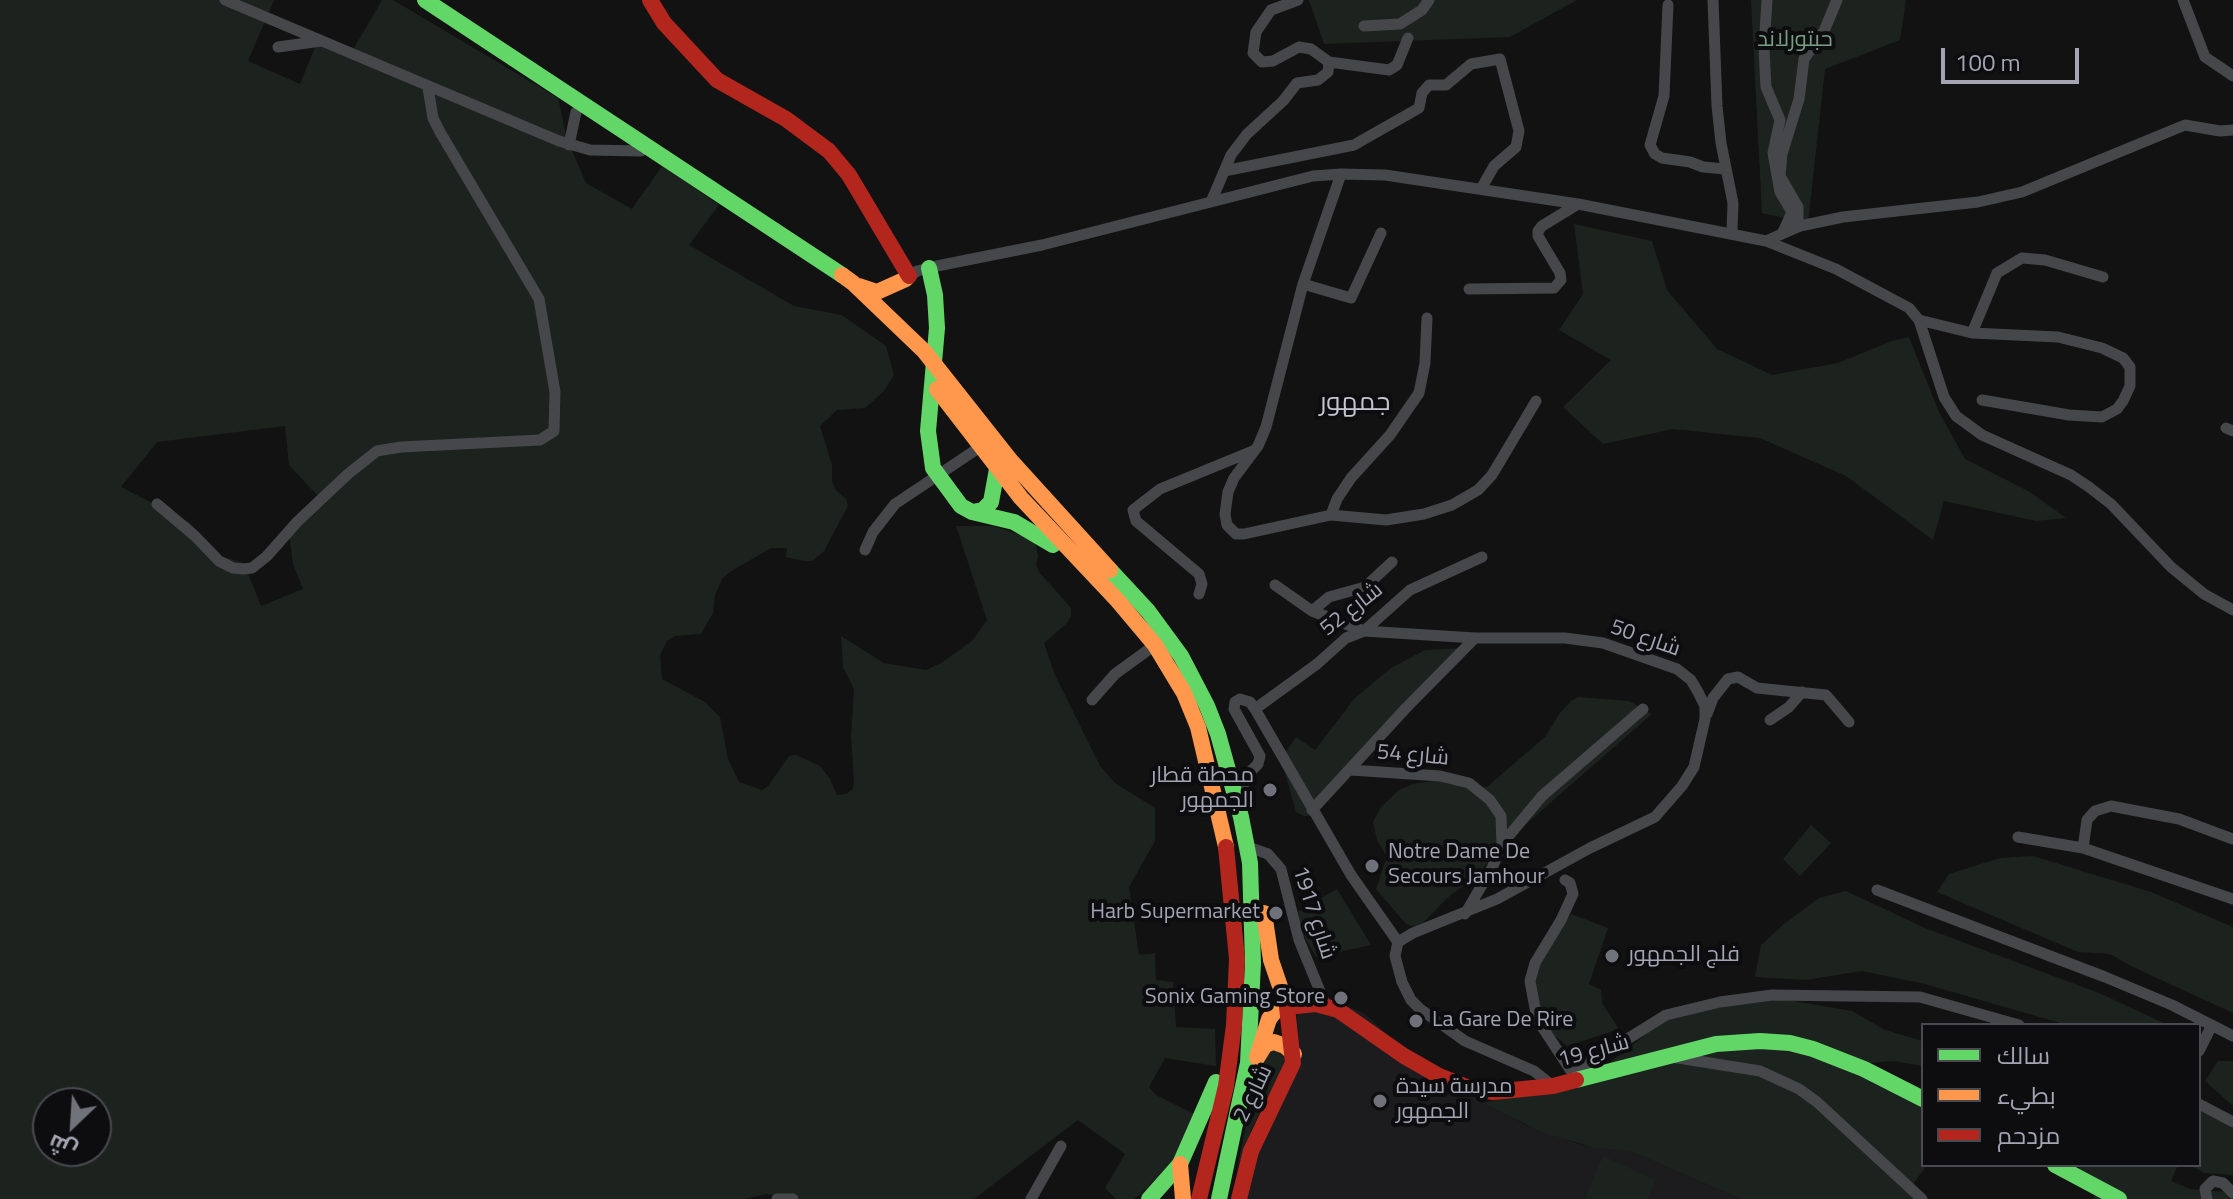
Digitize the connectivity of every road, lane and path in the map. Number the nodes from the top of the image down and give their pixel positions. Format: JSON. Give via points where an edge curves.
{"nodes":[{"id":1,"x":225,"y":0,"type":"edge"},
{"id":2,"x":408,"y":0,"type":"edge"},
{"id":3,"x":425,"y":0,"type":"edge"},
{"id":4,"x":650,"y":0,"type":"edge"},
{"id":5,"x":1298,"y":0,"type":"edge"},
{"id":6,"x":1429,"y":0,"type":"edge"},
{"id":7,"x":1713,"y":0,"type":"edge"},
{"id":8,"x":1767,"y":0,"type":"edge"},
{"id":9,"x":1837,"y":0,"type":"edge"},
{"id":10,"x":2183,"y":0,"type":"edge"},
{"id":11,"x":1668,"y":5,"type":"dead end"},
{"id":12,"x":1364,"y":26,"type":"dead end"},
{"id":13,"x":1408,"y":38,"type":"dead end"},
{"id":14,"x":321,"y":41,"type":"junction"},
{"id":15,"x":278,"y":47,"type":"dead end"},
{"id":16,"x":1329,"y":62,"type":"junction"},
{"id":17,"x":2233,"y":76,"type":"edge"},
{"id":18,"x":428,"y":88,"type":"junction"},
{"id":19,"x":576,"y":112,"type":"junction"},
{"id":20,"x":2233,"y":130,"type":"edge"},
{"id":21,"x":569,"y":145,"type":"junction"},
{"id":22,"x":641,"y":151,"type":"junction"},
{"id":23,"x":1725,"y":169,"type":"junction"},
{"id":24,"x":1224,"y":171,"type":"junction"},
{"id":25,"x":1341,"y":174,"type":"junction"},
{"id":26,"x":1481,"y":189,"type":"junction"},
{"id":27,"x":1211,"y":202,"type":"junction"},
{"id":28,"x":1578,"y":204,"type":"junction"},
{"id":29,"x":1798,"y":227,"type":"junction"},
{"id":30,"x":1732,"y":232,"type":"junction"},
{"id":31,"x":1783,"y":232,"type":"junction"},
{"id":32,"x":1381,"y":233,"type":"dead end"},
{"id":33,"x":1766,"y":241,"type":"junction"},
{"id":34,"x":929,"y":268,"type":"junction"},
{"id":35,"x":908,"y":277,"type":"junction"},
{"id":36,"x":2103,"y":277,"type":"dead end"},
{"id":37,"x":853,"y":283,"type":"junction"},
{"id":38,"x":1303,"y":284,"type":"junction"},
{"id":39,"x":1469,"y":289,"type":"dead end"},
{"id":40,"x":1427,"y":318,"type":"dead end"},
{"id":41,"x":1919,"y":320,"type":"junction"},
{"id":42,"x":903,"y":328,"type":"junction"},
{"id":43,"x":1972,"y":333,"type":"junction"},
{"id":44,"x":1982,"y":400,"type":"dead end"},
{"id":45,"x":1536,"y":401,"type":"dead end"},
{"id":46,"x":980,"y":447,"type":"junction"},
{"id":47,"x":1255,"y":450,"type":"junction"},
{"id":48,"x":997,"y":469,"type":"junction"},
{"id":49,"x":157,"y":504,"type":"dead end"},
{"id":50,"x":972,"y":512,"type":"junction"},
{"id":51,"x":1331,"y":515,"type":"junction"},
{"id":52,"x":865,"y":550,"type":"dead end"},
{"id":53,"x":1072,"y":552,"type":"junction"},
{"id":54,"x":1482,"y":557,"type":"dead end"},
{"id":55,"x":1392,"y":562,"type":"dead end"},
{"id":56,"x":1275,"y":585,"type":"dead end"},
{"id":57,"x":1199,"y":594,"type":"dead end"},
{"id":58,"x":2233,"y":610,"type":"edge"},
{"id":59,"x":1312,"y":611,"type":"junction"},
{"id":60,"x":1364,"y":631,"type":"junction"},
{"id":61,"x":1475,"y":638,"type":"junction"},
{"id":62,"x":1155,"y":645,"type":"junction"},
{"id":63,"x":1802,"y":692,"type":"junction"},
{"id":64,"x":1092,"y":700,"type":"dead end"},
{"id":65,"x":1255,"y":709,"type":"junction"},
{"id":66,"x":1643,"y":709,"type":"dead end"},
{"id":67,"x":1705,"y":719,"type":"junction"},
{"id":68,"x":1770,"y":720,"type":"dead end"},
{"id":69,"x":1849,"y":722,"type":"dead end"},
{"id":70,"x":1226,"y":762,"type":"junction"},
{"id":71,"x":1351,"y":770,"type":"junction"},
{"id":72,"x":1248,"y":774,"type":"junction"},
{"id":73,"x":1237,"y":801,"type":"junction"},
{"id":74,"x":1312,"y":810,"type":"junction"},
{"id":75,"x":2018,"y":837,"type":"dead end"},
{"id":76,"x":2233,"y":839,"type":"edge"},
{"id":77,"x":1502,"y":845,"type":"junction"},
{"id":78,"x":2083,"y":848,"type":"junction"},
{"id":79,"x":1249,"y":855,"type":"junction"},
{"id":80,"x":1565,"y":880,"type":"dead end"},
{"id":81,"x":1877,"y":890,"type":"dead end"},
{"id":82,"x":2233,"y":899,"type":"edge"},
{"id":83,"x":1465,"y":914,"type":"junction"},
{"id":84,"x":1398,"y":942,"type":"junction"},
{"id":85,"x":1236,"y":989,"type":"junction"},
{"id":86,"x":1326,"y":1006,"type":"junction"},
{"id":87,"x":1287,"y":1007,"type":"junction"},
{"id":88,"x":2012,"y":1023,"type":"edge"},
{"id":89,"x":2212,"y":1025,"type":"junction"},
{"id":90,"x":2233,"y":1036,"type":"edge"},
{"id":91,"x":2201,"y":1047,"type":"edge"},
{"id":92,"x":1294,"y":1054,"type":"junction"},
{"id":93,"x":1664,"y":1056,"type":"junction"},
{"id":94,"x":1257,"y":1058,"type":"junction"},
{"id":95,"x":1575,"y":1077,"type":"junction"},
{"id":96,"x":1553,"y":1086,"type":"junction"},
{"id":97,"x":1921,"y":1098,"type":"edge"},
{"id":98,"x":2201,"y":1105,"type":"edge"},
{"id":99,"x":1237,"y":1120,"type":"junction"},
{"id":100,"x":2233,"y":1122,"type":"edge"},
{"id":101,"x":1061,"y":1146,"type":"dead end"},
{"id":102,"x":1180,"y":1164,"type":"junction"},
{"id":103,"x":2059,"y":1167,"type":"edge"},
{"id":104,"x":2233,"y":1193,"type":"edge"},
{"id":105,"x":777,"y":1199,"type":"edge"},
{"id":106,"x":793,"y":1199,"type":"edge"},
{"id":107,"x":1031,"y":1199,"type":"edge"},
{"id":108,"x":1149,"y":1199,"type":"edge"},
{"id":109,"x":1183,"y":1199,"type":"edge"},
{"id":110,"x":1199,"y":1199,"type":"edge"},
{"id":111,"x":1219,"y":1199,"type":"edge"},
{"id":112,"x":1239,"y":1199,"type":"edge"},
{"id":113,"x":1922,"y":1199,"type":"edge"},
{"id":114,"x":2119,"y":1199,"type":"edge"},
{"id":115,"x":2207,"y":1199,"type":"edge"}],
"edges":[{"from":1,"to":14,"type":"street"},
{"from":2,"to":19,"type":"main road"},
{"from":3,"to":37,"type":"main road"},
{"from":4,"to":35,"type":"main road","via":[[673,34],[717,80],[786,119],[829,151],[849,175]]},
{"from":5,"to":16,"type":"street","via":[[1271,10],[1256,32],[1253,53],[1262,62],[1273,61],[1299,47]]},
{"from":6,"to":12,"type":"street","via":[[1400,24]]},
{"from":7,"to":23,"type":"street"},
{"from":8,"to":31,"type":"street","via":[[1766,87],[1780,120],[1773,153],[1780,192],[1792,212]]},
{"from":9,"to":29,"type":"street","via":[[1804,59],[1799,99],[1782,154],[1780,176],[1798,207]]},
{"from":10,"to":17,"type":"street","via":[[2205,57]]},
{"from":11,"to":23,"type":"street","via":[[1664,96],[1650,145],[1662,158]]},
{"from":13,"to":16,"type":"street","via":[[1397,65],[1389,70]]},
{"from":14,"to":15,"type":"street"},
{"from":14,"to":18,"type":"street"},
{"from":16,"to":24,"type":"street","via":[[1328,72],[1318,80],[1297,83],[1247,134]]},
{"from":18,"to":21,"type":"street"},
{"from":18,"to":49,"type":"street","via":[[440,132],[539,299],[555,392],[554,431],[540,440],[377,451],[252,568],[219,561]]},
{"from":19,"to":21,"type":"street"},
{"from":19,"to":22,"type":"main road"},
{"from":20,"to":29,"type":"street","via":[[2185,125],[2022,192]]},
{"from":21,"to":22,"type":"street"},
{"from":22,"to":46,"type":"main road","via":[[853,296],[913,356]]},
{"from":23,"to":30,"type":"street","via":[[1733,203]]},
{"from":24,"to":26,"type":"street","via":[[1354,145],[1419,108],[1429,85],[1446,85],[1471,64],[1500,59],[1519,131],[1516,147],[1494,166]]},
{"from":24,"to":27,"type":"street"},
{"from":25,"to":26,"type":"street"},
{"from":25,"to":27,"type":"street"},
{"from":25,"to":38,"type":"street"},
{"from":26,"to":28,"type":"street"},
{"from":27,"to":34,"type":"street"},
{"from":28,"to":30,"type":"street"},
{"from":28,"to":39,"type":"street","via":[[1538,231],[1560,273],[1554,288]]},
{"from":29,"to":31,"type":"street"},
{"from":30,"to":33,"type":"street"},
{"from":31,"to":33,"type":"street"},
{"from":32,"to":38,"type":"street","via":[[1351,298]]},
{"from":33,"to":41,"type":"street","via":[[1898,301]]},
{"from":34,"to":35,"type":"street"},
{"from":34,"to":50,"type":"main road","via":[[936,349],[928,441],[933,468],[956,501]]},
{"from":35,"to":37,"type":"main road","via":[[877,292]]},
{"from":35,"to":42,"type":"main road","via":[[899,302]]},
{"from":36,"to":43,"type":"street","via":[[2022,258],[1997,273]]},
{"from":37,"to":42,"type":"main road"},
{"from":38,"to":47,"type":"street","via":[[1271,410]]},
{"from":40,"to":51,"type":"street","via":[[1419,393],[1351,478]]},
{"from":41,"to":43,"type":"street"},
{"from":41,"to":58,"type":"street","via":[[1935,374],[1956,416],[1995,442],[2089,487],[2171,567]]},
{"from":42,"to":70,"type":"main road","via":[[1030,483],[1170,638],[1207,706]]},
{"from":43,"to":44,"type":"street","via":[[2058,337],[2102,348],[2128,362],[2131,376],[2123,401],[2102,417]]},
{"from":45,"to":51,"type":"street","via":[[1492,475],[1465,499],[1386,520]]},
{"from":46,"to":48,"type":"main road"},
{"from":46,"to":52,"type":"street","via":[[895,504]]},
{"from":47,"to":51,"type":"street","via":[[1228,492],[1225,520],[1236,534]]},
{"from":47,"to":57,"type":"street","via":[[1160,489],[1133,510],[1136,521],[1199,574]]},
{"from":48,"to":50,"type":"main road","via":[[991,502]]},
{"from":48,"to":53,"type":"main road"},
{"from":50,"to":53,"type":"main road","via":[[1014,522]]},
{"from":53,"to":62,"type":"main road"},
{"from":54,"to":60,"type":"street","name":"شارع 52","via":[[1410,590]]},
{"from":55,"to":59,"type":"street","via":[[1365,587],[1329,597]]},
{"from":56,"to":59,"type":"street","name":"شارع 50"},
{"from":59,"to":60,"type":"street","name":"شارع 50"},
{"from":60,"to":61,"type":"street","name":"شارع 50"},
{"from":60,"to":65,"type":"street","name":"شارع 52","via":[[1346,638]]},
{"from":61,"to":67,"type":"street","name":"شارع 50","via":[[1565,638],[1653,659],[1691,680],[1705,706]]},
{"from":61,"to":71,"type":"street"},
{"from":62,"to":64,"type":"street","via":[[1115,674]]},
{"from":62,"to":85,"type":"main road","via":[[1184,693],[1205,752],[1229,865]]},
{"from":63,"to":67,"type":"street","via":[[1728,679]]},
{"from":63,"to":68,"type":"street"},
{"from":63,"to":69,"type":"street","via":[[1826,695]]},
{"from":65,"to":72,"type":"street","name":"شارع 52","via":[[1243,700],[1234,704],[1259,752],[1258,764]]},
{"from":65,"to":74,"type":"street"},
{"from":66,"to":77,"type":"street","via":[[1542,796]]},
{"from":67,"to":83,"type":"street","via":[[1694,767],[1655,817]]},
{"from":70,"to":72,"type":"street"},
{"from":70,"to":73,"type":"main road"},
{"from":71,"to":74,"type":"street","name":"شارع 54"},
{"from":71,"to":77,"type":"street","name":"شارع 54","via":[[1469,783],[1501,816]]},
{"from":72,"to":73,"type":"street"},
{"from":73,"to":79,"type":"main road"},
{"from":74,"to":84,"type":"street"},
{"from":75,"to":78,"type":"street"},
{"from":76,"to":78,"type":"street","via":[[2179,819],[2111,806],[2087,820]]},
{"from":77,"to":83,"type":"street"},
{"from":78,"to":82,"type":"street"},
{"from":79,"to":86,"type":"street","name":"شارع 1917","via":[[1268,854],[1281,869],[1299,940]]},
{"from":79,"to":87,"type":"main road","name":"شارع 2","via":[[1271,960]]},
{"from":79,"to":99,"type":"main road","via":[[1253,997]]},
{"from":80,"to":95,"type":"street","via":[[1573,894],[1530,981],[1537,1019]]},
{"from":81,"to":89,"type":"street","via":[[2105,977]]},
{"from":83,"to":84,"type":"street"},
{"from":84,"to":96,"type":"street","via":[[1395,956],[1402,982],[1420,1009],[1465,1041],[1534,1071]]},
{"from":85,"to":102,"type":"main road","via":[[1227,1011],[1214,1090]]},
{"from":85,"to":110,"type":"main road","via":[[1226,1086]]},
{"from":86,"to":87,"type":"main road","name":"شارع 19"},
{"from":86,"to":96,"type":"main road","name":"شارع 19","via":[[1428,1070],[1469,1088],[1493,1092]]},
{"from":87,"to":92,"type":"main road","name":"شارع 2"},
{"from":87,"to":94,"type":"main road","via":[[1272,1015]]},
{"from":88,"to":95,"type":"street","via":[[1920,997],[1772,995],[1666,1015]]},
{"from":89,"to":90,"type":"street"},
{"from":89,"to":91,"type":"street"},
{"from":92,"to":94,"type":"main road","via":[[1274,1042]]},
{"from":92,"to":112,"type":"main road","name":"شارع 2","via":[[1251,1151]]},
{"from":93,"to":95,"type":"main road","name":"شارع 19"},
{"from":93,"to":97,"type":"main road","name":"شارع 19","via":[[1716,1044],[1790,1043],[1864,1069]]},
{"from":93,"to":113,"type":"street","via":[[1760,1071],[1799,1089]]},
{"from":94,"to":99,"type":"main road"},
{"from":95,"to":96,"type":"main road","name":"شارع 19"},
{"from":98,"to":100,"type":"street"},
{"from":99,"to":111,"type":"main road"},
{"from":101,"to":107,"type":"street"},
{"from":102,"to":108,"type":"main road"},
{"from":102,"to":109,"type":"main road"},
{"from":103,"to":114,"type":"main road"},
{"from":104,"to":115,"type":"street","via":[[2213,1181],[2205,1189]]},
{"from":105,"to":106,"type":"street"}]}
